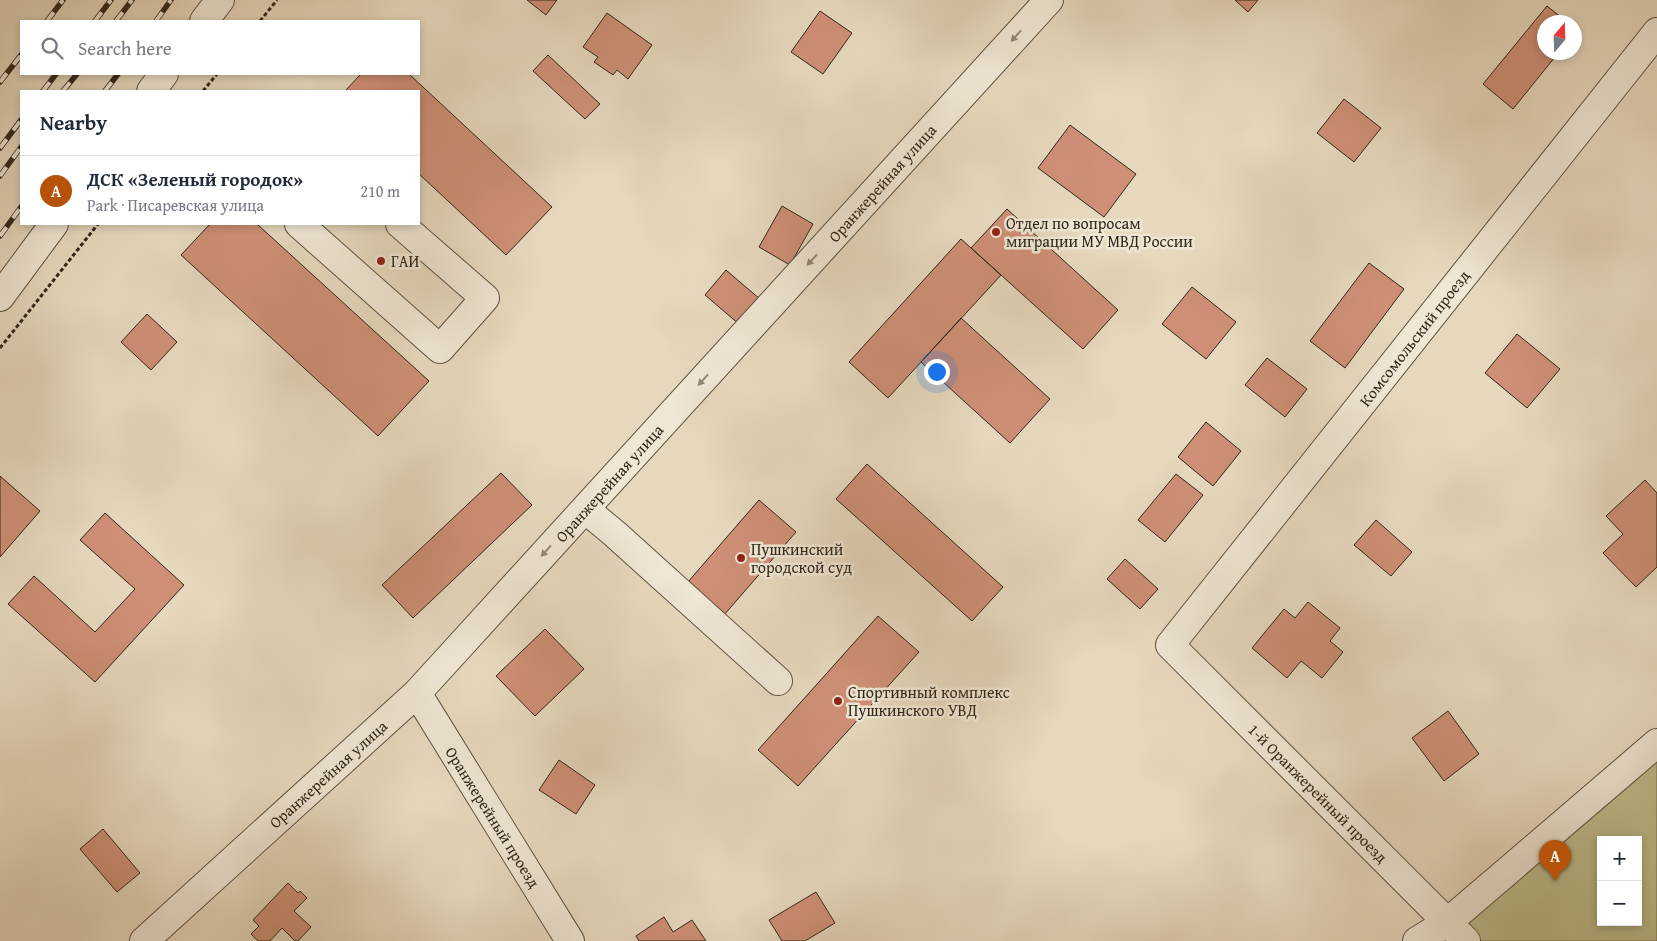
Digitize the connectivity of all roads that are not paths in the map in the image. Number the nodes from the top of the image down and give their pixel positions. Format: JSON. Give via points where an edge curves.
{"nodes":[{"id":1,"x":220,"y":0,"type":"edge"},
{"id":2,"x":1049,"y":0,"type":"edge"},
{"id":3,"x":205,"y":20,"type":"edge"},
{"id":4,"x":1657,"y":32,"type":"edge"},
{"id":5,"x":53,"y":225,"type":"edge"},
{"id":6,"x":300,"y":225,"type":"edge"},
{"id":7,"x":401,"y":225,"type":"edge"},
{"id":8,"x":0,"y":297,"type":"edge"},
{"id":9,"x":585,"y":509,"type":"junction"},
{"id":10,"x":1170,"y":645,"type":"joint"},
{"id":11,"x":778,"y":681,"type":"dead end"},
{"id":12,"x":417,"y":693,"type":"junction"},
{"id":13,"x":1657,"y":743,"type":"edge"},
{"id":14,"x":1457,"y":932,"type":"edge"},
{"id":15,"x":144,"y":941,"type":"edge"},
{"id":16,"x":570,"y":941,"type":"edge"},
{"id":17,"x":1417,"y":941,"type":"edge"}],
"edges":[{"from":1,"to":3,"type":"street"},
{"from":2,"to":9,"type":"street","name":"Оранжерейная улица","one_way":true},
{"from":4,"to":10,"type":"street","name":"Комсомольский проезд"},
{"from":5,"to":8,"type":"street"},
{"from":6,"to":7,"type":"street","via":[[440,349],[484,298]]},
{"from":9,"to":11,"type":"street"},
{"from":9,"to":12,"type":"street","name":"Оранжерейная улица","one_way":true},
{"from":10,"to":14,"type":"street","name":"1-й Оранжерейный проезд"},
{"from":12,"to":15,"type":"street","name":"Оранжерейная улица"},
{"from":12,"to":16,"type":"street","name":"Оранжерейный проезд"},
{"from":13,"to":14,"type":"street"},
{"from":14,"to":17,"type":"street"}]}
